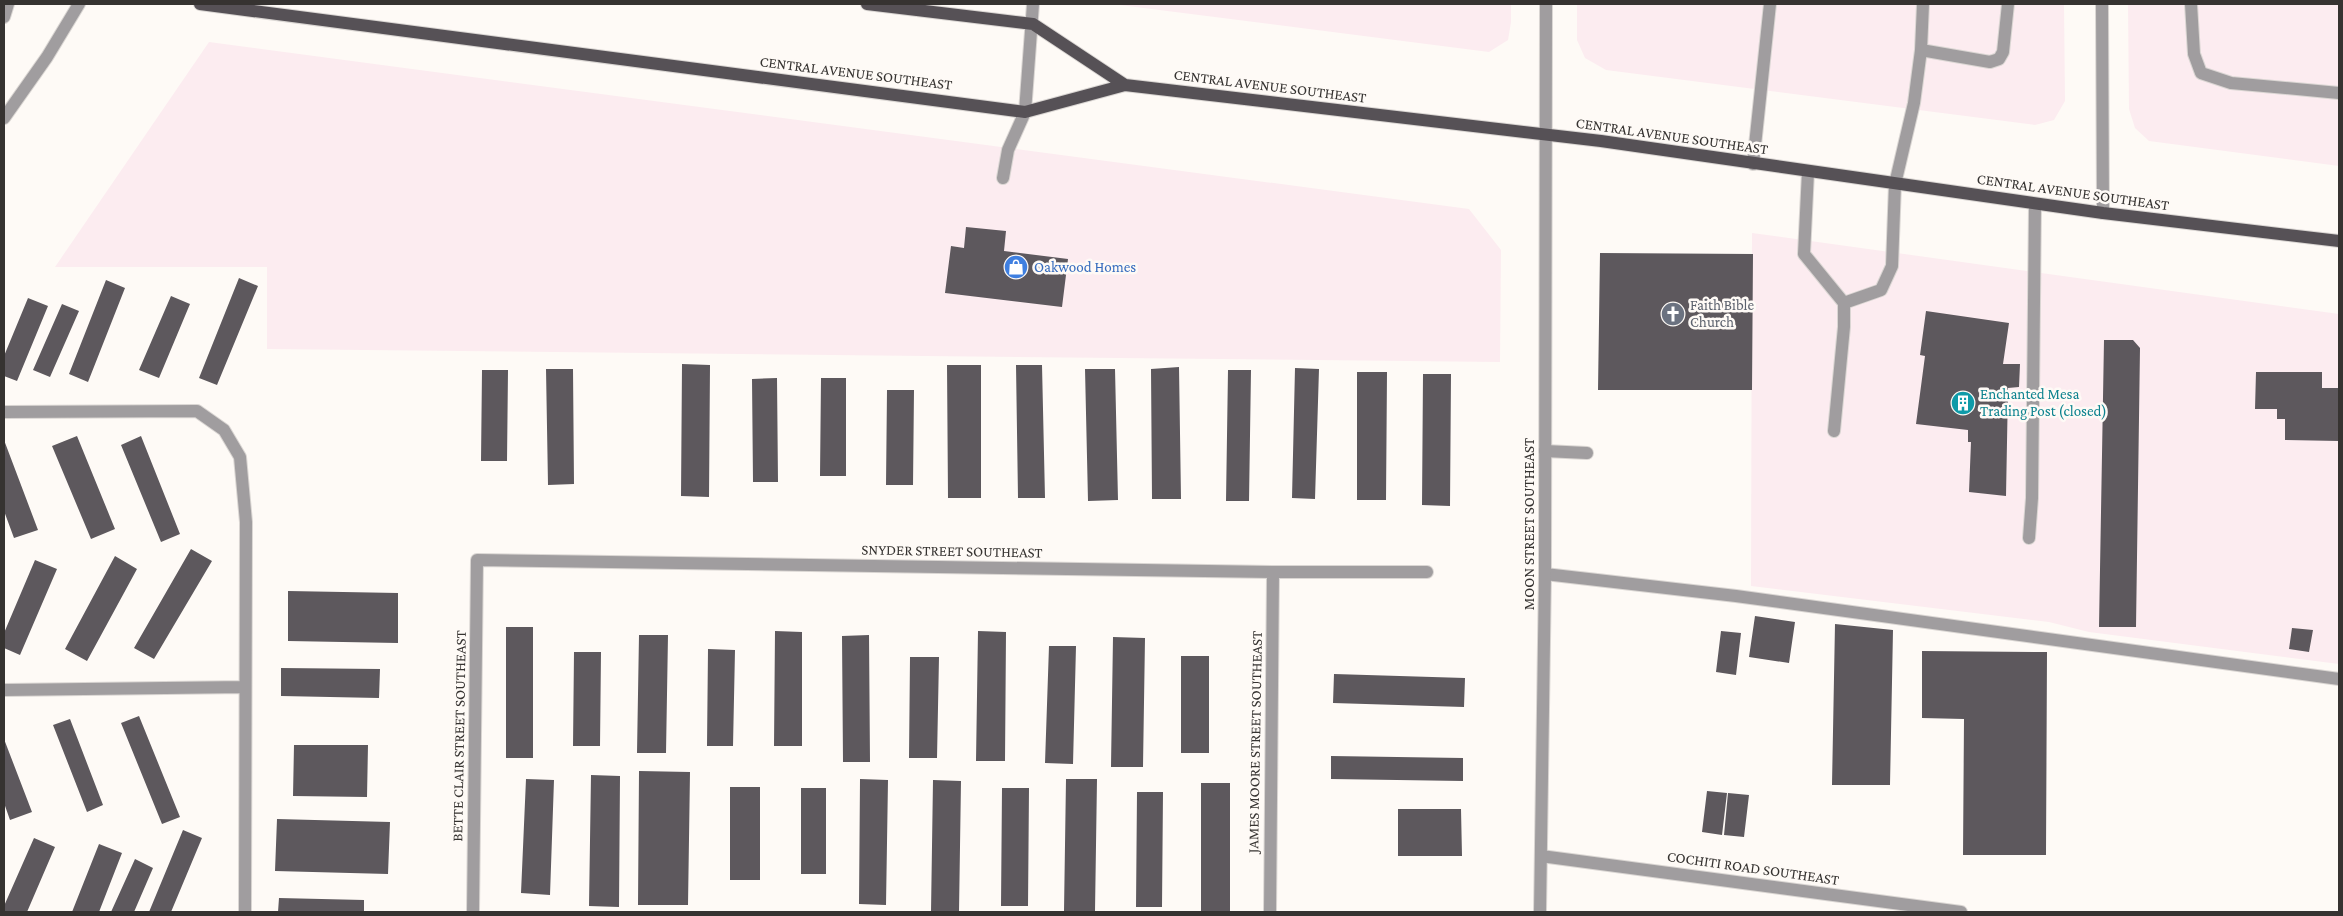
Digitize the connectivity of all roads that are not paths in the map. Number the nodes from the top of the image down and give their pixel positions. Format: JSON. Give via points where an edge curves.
{"nodes":[{"id":1,"x":8,"y":4,"type":"edge"},
{"id":2,"x":79,"y":4,"type":"edge"},
{"id":3,"x":200,"y":4,"type":"edge"},
{"id":4,"x":867,"y":4,"type":"edge"},
{"id":5,"x":1033,"y":4,"type":"edge"},
{"id":6,"x":1546,"y":4,"type":"edge"},
{"id":7,"x":1770,"y":4,"type":"edge"},
{"id":8,"x":1923,"y":4,"type":"edge"},
{"id":9,"x":2008,"y":4,"type":"edge"},
{"id":10,"x":2102,"y":4,"type":"edge"},
{"id":11,"x":2191,"y":4,"type":"edge"},
{"id":12,"x":4,"y":17,"type":"edge"},
{"id":13,"x":1033,"y":24,"type":"junction"},
{"id":14,"x":1921,"y":50,"type":"junction"},
{"id":15,"x":1125,"y":85,"type":"junction"},
{"id":16,"x":2339,"y":93,"type":"edge"},
{"id":17,"x":1025,"y":112,"type":"junction"},
{"id":18,"x":4,"y":118,"type":"edge"},
{"id":19,"x":1546,"y":135,"type":"junction"},
{"id":20,"x":1753,"y":164,"type":"junction"},
{"id":21,"x":1808,"y":172,"type":"junction"},
{"id":22,"x":1003,"y":178,"type":"dead end"},
{"id":23,"x":1895,"y":184,"type":"junction"},
{"id":24,"x":2035,"y":204,"type":"junction"},
{"id":25,"x":2103,"y":213,"type":"junction"},
{"id":26,"x":2339,"y":241,"type":"edge"},
{"id":27,"x":1844,"y":303,"type":"junction"},
{"id":28,"x":4,"y":412,"type":"edge"},
{"id":29,"x":1834,"y":431,"type":"dead end"},
{"id":30,"x":1546,"y":451,"type":"junction"},
{"id":31,"x":1587,"y":452,"type":"dead end"},
{"id":32,"x":2029,"y":538,"type":"dead end"},
{"id":33,"x":477,"y":560,"type":"joint"},
{"id":34,"x":1273,"y":572,"type":"junction"},
{"id":35,"x":1427,"y":572,"type":"dead end"},
{"id":36,"x":1545,"y":574,"type":"junction"},
{"id":37,"x":2339,"y":679,"type":"edge"},
{"id":38,"x":245,"y":687,"type":"junction"},
{"id":39,"x":4,"y":690,"type":"edge"},
{"id":40,"x":1541,"y":856,"type":"junction"},
{"id":41,"x":244,"y":912,"type":"edge"},
{"id":42,"x":473,"y":912,"type":"edge"},
{"id":43,"x":1270,"y":912,"type":"edge"},
{"id":44,"x":1540,"y":912,"type":"edge"},
{"id":45,"x":1961,"y":912,"type":"edge"}],
"edges":[{"from":1,"to":12,"type":"street"},
{"from":2,"to":18,"type":"street"},
{"from":3,"to":17,"type":"main road","name":"CENTRAL AVENUE SOUTHEAST"},
{"from":4,"to":13,"type":"main road"},
{"from":5,"to":13,"type":"street"},
{"from":6,"to":19,"type":"street","name":"MOON STREET SOUTHEAST"},
{"from":7,"to":20,"type":"street"},
{"from":8,"to":14,"type":"street"},
{"from":9,"to":14,"type":"street","via":[[2003,52],[1999,59],[1990,62]]},
{"from":10,"to":25,"type":"street"},
{"from":11,"to":16,"type":"street","via":[[2194,54],[2201,73],[2231,83]]},
{"from":13,"to":15,"type":"main road"},
{"from":13,"to":17,"type":"street"},
{"from":14,"to":23,"type":"street","via":[[1914,103]]},
{"from":15,"to":17,"type":"main road","name":"CENTRAL AVENUE SOUTHEAST"},
{"from":15,"to":19,"type":"main road","name":"CENTRAL AVENUE SOUTHEAST"},
{"from":17,"to":22,"type":"street","via":[[1008,150]]},
{"from":19,"to":20,"type":"main road","name":"CENTRAL AVENUE SOUTHEAST"},
{"from":19,"to":30,"type":"street","name":"MOON STREET SOUTHEAST"},
{"from":20,"to":21,"type":"main road","name":"CENTRAL AVENUE SOUTHEAST"},
{"from":21,"to":23,"type":"main road","name":"CENTRAL AVENUE SOUTHEAST"},
{"from":21,"to":27,"type":"street","via":[[1804,254]]},
{"from":23,"to":24,"type":"main road","name":"CENTRAL AVENUE SOUTHEAST"},
{"from":23,"to":27,"type":"street","via":[[1892,266],[1881,290]]},
{"from":24,"to":25,"type":"main road","name":"CENTRAL AVENUE SOUTHEAST"},
{"from":24,"to":32,"type":"street"},
{"from":25,"to":26,"type":"main road","name":"CENTRAL AVENUE SOUTHEAST"},
{"from":27,"to":29,"type":"street"},
{"from":28,"to":38,"type":"street","via":[[197,410],[224,430],[240,457],[246,522]]},
{"from":30,"to":31,"type":"street"},
{"from":30,"to":36,"type":"street","name":"MOON STREET SOUTHEAST"},
{"from":33,"to":34,"type":"street","name":"SNYDER STREET SOUTHEAST"},
{"from":33,"to":42,"type":"street","name":"BETTE CLAIR STREET SOUTHEAST"},
{"from":34,"to":35,"type":"street","name":"SNYDER STREET SOUTHEAST"},
{"from":34,"to":43,"type":"street","name":"JAMES MOORE STREET SOUTHEAST"},
{"from":36,"to":37,"type":"street","via":[[1746,597]]},
{"from":36,"to":40,"type":"street","name":"MOON STREET SOUTHEAST"},
{"from":38,"to":39,"type":"street"},
{"from":38,"to":41,"type":"street"},
{"from":40,"to":44,"type":"street","name":"MOON STREET SOUTHEAST"},
{"from":40,"to":45,"type":"street","name":"COCHITI ROAD SOUTHEAST"}]}
